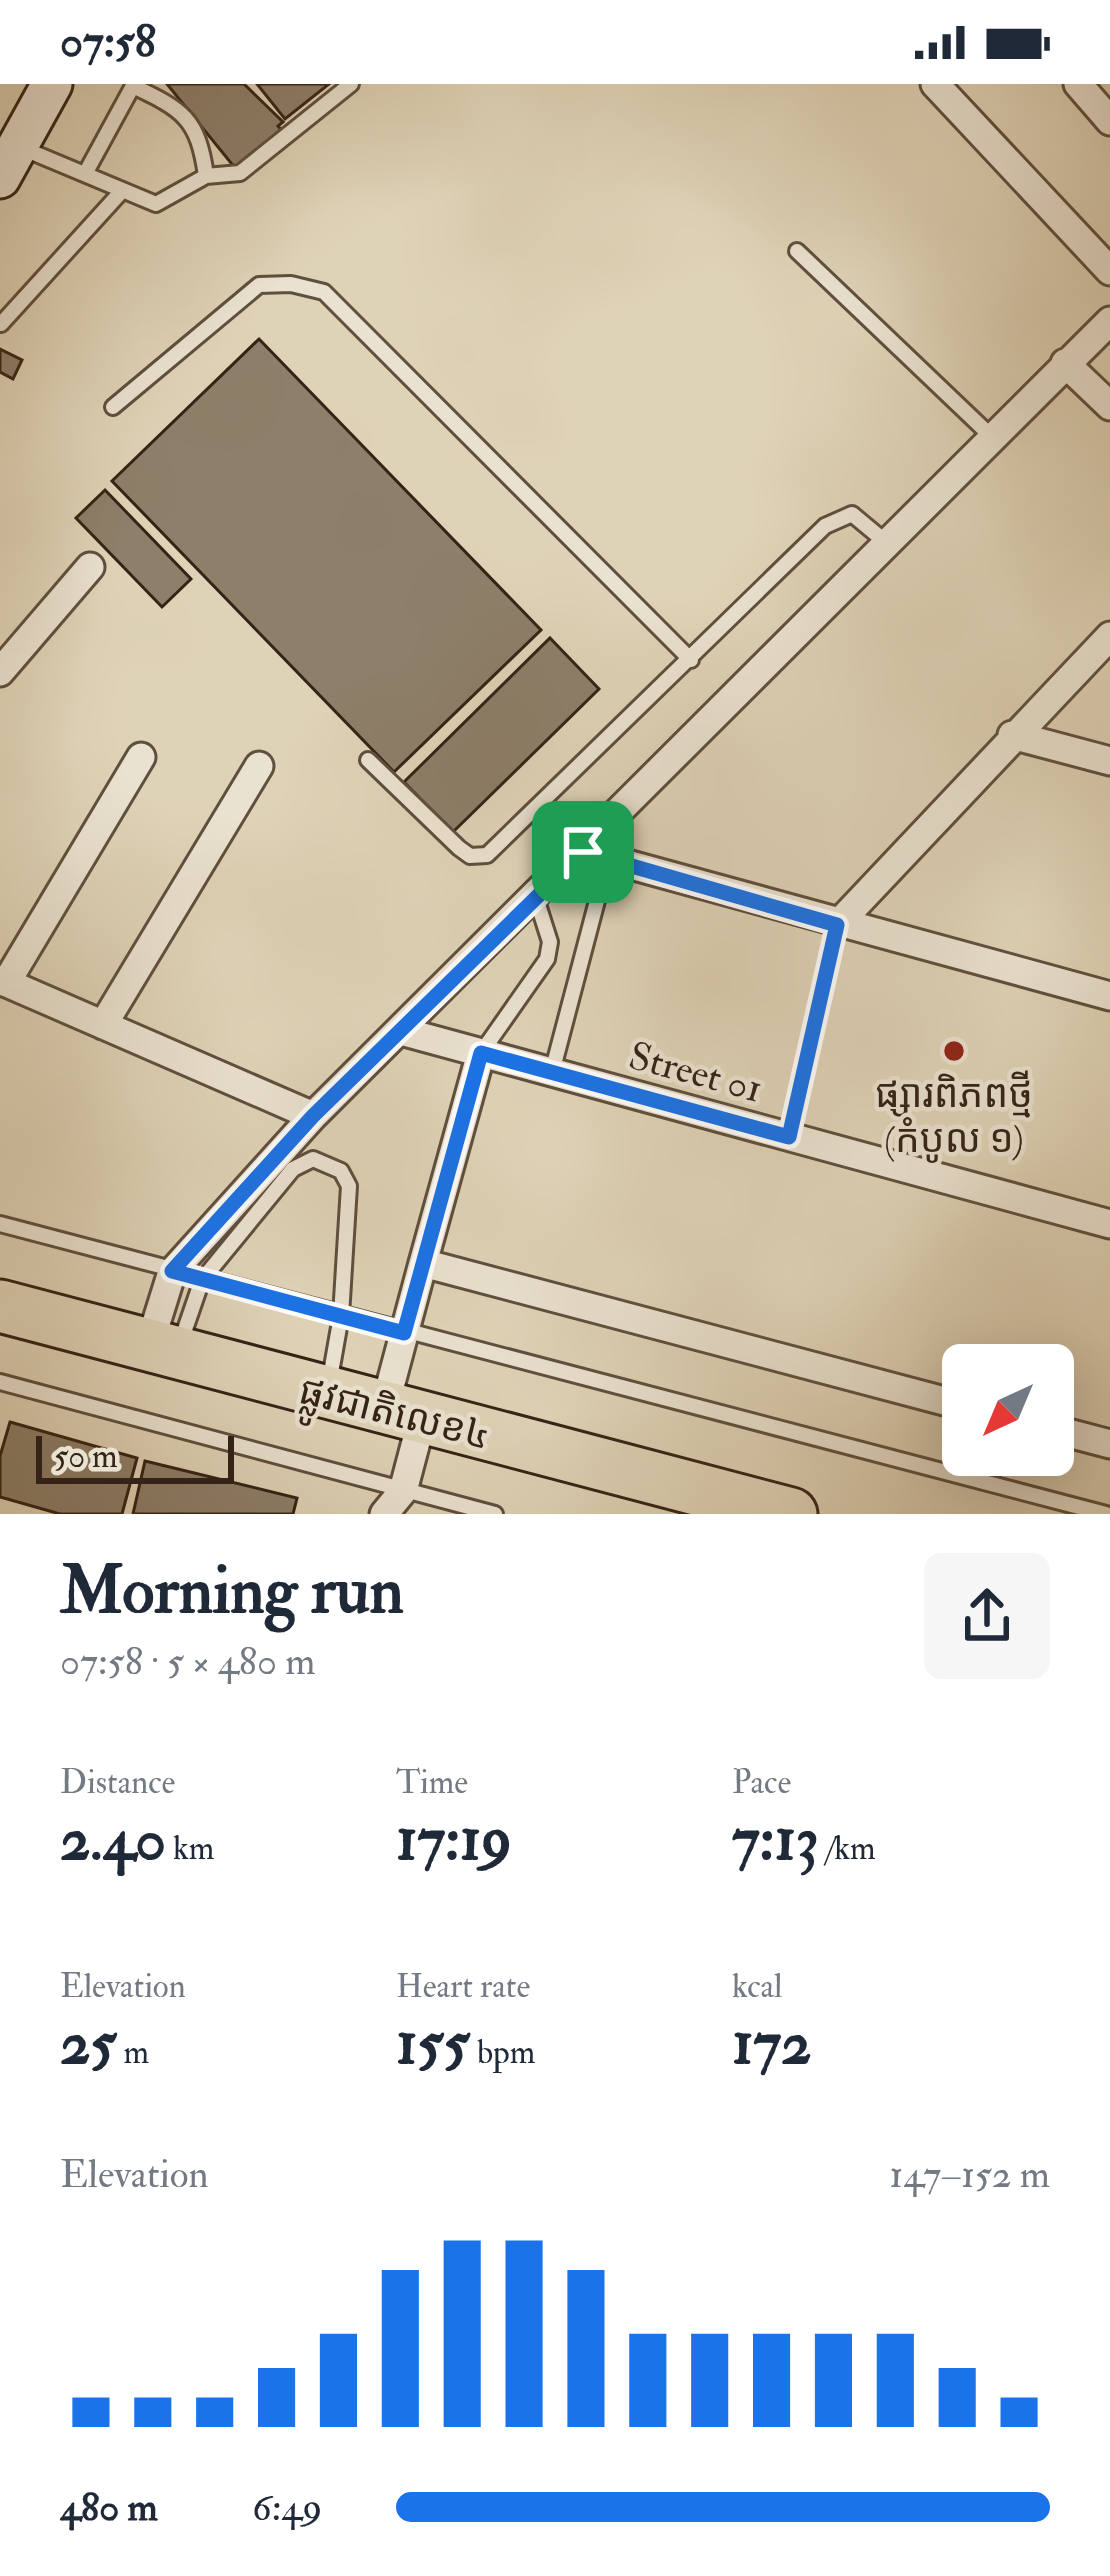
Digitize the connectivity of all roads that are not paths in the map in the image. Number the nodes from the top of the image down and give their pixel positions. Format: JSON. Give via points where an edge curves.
{"nodes":[{"id":1,"x":52,"y":84,"type":"edge"},
{"id":2,"x":351,"y":84,"type":"edge"},
{"id":3,"x":935,"y":84,"type":"edge"},
{"id":4,"x":1078,"y":84,"type":"edge"},
{"id":5,"x":134,"y":85,"type":"edge"},
{"id":6,"x":1110,"y":121,"type":"edge"},
{"id":7,"x":9,"y":162,"type":"edge"},
{"id":8,"x":85,"y":174,"type":"junction"},
{"id":9,"x":206,"y":176,"type":"junction"},
{"id":10,"x":121,"y":192,"type":"junction"},
{"id":11,"x":797,"y":251,"type":"dead end"},
{"id":12,"x":1110,"y":271,"type":"edge"},
{"id":13,"x":1110,"y":321,"type":"edge"},
{"id":14,"x":1,"y":324,"type":"edge"},
{"id":15,"x":1065,"y":363,"type":"junction"},
{"id":16,"x":1110,"y":406,"type":"edge"},
{"id":17,"x":113,"y":407,"type":"dead end"},
{"id":18,"x":992,"y":437,"type":"junction"},
{"id":19,"x":888,"y":544,"type":"junction"},
{"id":20,"x":90,"y":567,"type":"dead end"},
{"id":21,"x":1110,"y":636,"type":"edge"},
{"id":22,"x":691,"y":660,"type":"junction"},
{"id":23,"x":0,"y":672,"type":"edge"},
{"id":24,"x":1012,"y":735,"type":"junction"},
{"id":25,"x":141,"y":758,"type":"dead end"},
{"id":26,"x":368,"y":760,"type":"dead end"},
{"id":27,"x":1110,"y":760,"type":"edge"},
{"id":28,"x":259,"y":766,"type":"dead end"},
{"id":29,"x":596,"y":855,"type":"junction"},
{"id":30,"x":536,"y":898,"type":"junction"},
{"id":31,"x":837,"y":925,"type":"junction"},
{"id":32,"x":3,"y":982,"type":"edge"},
{"id":33,"x":1110,"y":996,"type":"edge"},
{"id":34,"x":103,"y":1024,"type":"junction"},
{"id":35,"x":401,"y":1030,"type":"junction"},
{"id":36,"x":481,"y":1053,"type":"junction"},
{"id":37,"x":552,"y":1072,"type":"junction"},
{"id":38,"x":313,"y":1116,"type":"junction"},
{"id":39,"x":789,"y":1137,"type":"junction"},
{"id":40,"x":0,"y":1223,"type":"edge"},
{"id":41,"x":1110,"y":1225,"type":"edge"},
{"id":42,"x":423,"y":1263,"type":"junction"},
{"id":43,"x":172,"y":1271,"type":"junction"},
{"id":44,"x":202,"y":1280,"type":"junction"},
{"id":45,"x":0,"y":1306,"type":"edge"},
{"id":46,"x":341,"y":1316,"type":"junction"},
{"id":47,"x":404,"y":1333,"type":"junction"},
{"id":48,"x":162,"y":1352,"type":"junction"},
{"id":49,"x":0,"y":1382,"type":"edge"},
{"id":50,"x":327,"y":1395,"type":"junction"},
{"id":51,"x":942,"y":1400,"type":"edge"},
{"id":52,"x":403,"y":1414,"type":"junction"},
{"id":53,"x":1074,"y":1435,"type":"edge"},
{"id":54,"x":1110,"y":1444,"type":"edge"},
{"id":55,"x":403,"y":1490,"type":"junction"},
{"id":56,"x":384,"y":1514,"type":"edge"},
{"id":57,"x":495,"y":1514,"type":"edge"},
{"id":58,"x":791,"y":1514,"type":"edge"},
{"id":59,"x":1106,"y":1514,"type":"edge"}],
"edges":[{"from":1,"to":7,"type":"street"},
{"from":2,"to":9,"type":"lane","via":[[241,172]]},
{"from":3,"to":12,"type":"street"},
{"from":4,"to":6,"type":"street"},
{"from":5,"to":8,"type":"lane"},
{"from":5,"to":9,"type":"lane","via":[[179,108],[201,138]]},
{"from":7,"to":8,"type":"lane"},
{"from":8,"to":10,"type":"lane"},
{"from":9,"to":10,"type":"lane","via":[[156,204]]},
{"from":10,"to":14,"type":"lane"},
{"from":11,"to":18,"type":"lane"},
{"from":13,"to":15,"type":"street"},
{"from":15,"to":16,"type":"street"},
{"from":15,"to":18,"type":"street"},
{"from":17,"to":22,"type":"lane","via":[[259,285],[324,292]]},
{"from":18,"to":19,"type":"street"},
{"from":19,"to":22,"type":"lane","via":[[851,514],[838,516]]},
{"from":19,"to":29,"type":"street"},
{"from":20,"to":23,"type":"street"},
{"from":21,"to":24,"type":"street"},
{"from":22,"to":26,"type":"lane","via":[[487,855],[459,848]]},
{"from":24,"to":27,"type":"street"},
{"from":24,"to":31,"type":"street"},
{"from":25,"to":32,"type":"street"},
{"from":28,"to":34,"type":"street"},
{"from":29,"to":30,"type":"street"},
{"from":29,"to":31,"type":"street"},
{"from":29,"to":37,"type":"lane"},
{"from":30,"to":35,"type":"street"},
{"from":30,"to":36,"type":"lane","via":[[550,941],[547,959]]},
{"from":31,"to":33,"type":"street"},
{"from":31,"to":39,"type":"lane"},
{"from":32,"to":34,"type":"street"},
{"from":34,"to":38,"type":"street"},
{"from":35,"to":36,"type":"street","name":"Street 01"},
{"from":35,"to":38,"type":"street"},
{"from":36,"to":37,"type":"street","name":"Street 01"},
{"from":36,"to":42,"type":"street"},
{"from":37,"to":39,"type":"street","name":"Street 01"},
{"from":38,"to":43,"type":"street"},
{"from":39,"to":41,"type":"street","name":"Street 01"},
{"from":40,"to":43,"type":"lane"},
{"from":42,"to":47,"type":"street"},
{"from":42,"to":51,"type":"street"},
{"from":43,"to":44,"type":"lane"},
{"from":43,"to":48,"type":"street"},
{"from":44,"to":46,"type":"lane"},
{"from":44,"to":46,"type":"lane","via":[[293,1169],[313,1159],[340,1171],[350,1186]]},
{"from":44,"to":48,"type":"lane"},
{"from":45,"to":48,"type":"highway","name":"ផ្លូវជាតិលេខ៤"},
{"from":46,"to":47,"type":"lane"},
{"from":46,"to":50,"type":"lane"},
{"from":47,"to":52,"type":"street"},
{"from":47,"to":59,"type":"lane"},
{"from":48,"to":50,"type":"highway","name":"ផ្លូវជាតិលេខ៤"},
{"from":49,"to":55,"type":"lane"},
{"from":50,"to":52,"type":"highway","name":"ផ្លូវជាតិលេខ៤"},
{"from":52,"to":55,"type":"street"},
{"from":52,"to":58,"type":"highway","name":"ផ្លូវជាតិលេខ៤"},
{"from":53,"to":54,"type":"street"},
{"from":55,"to":56,"type":"street"},
{"from":55,"to":57,"type":"lane"}]}
